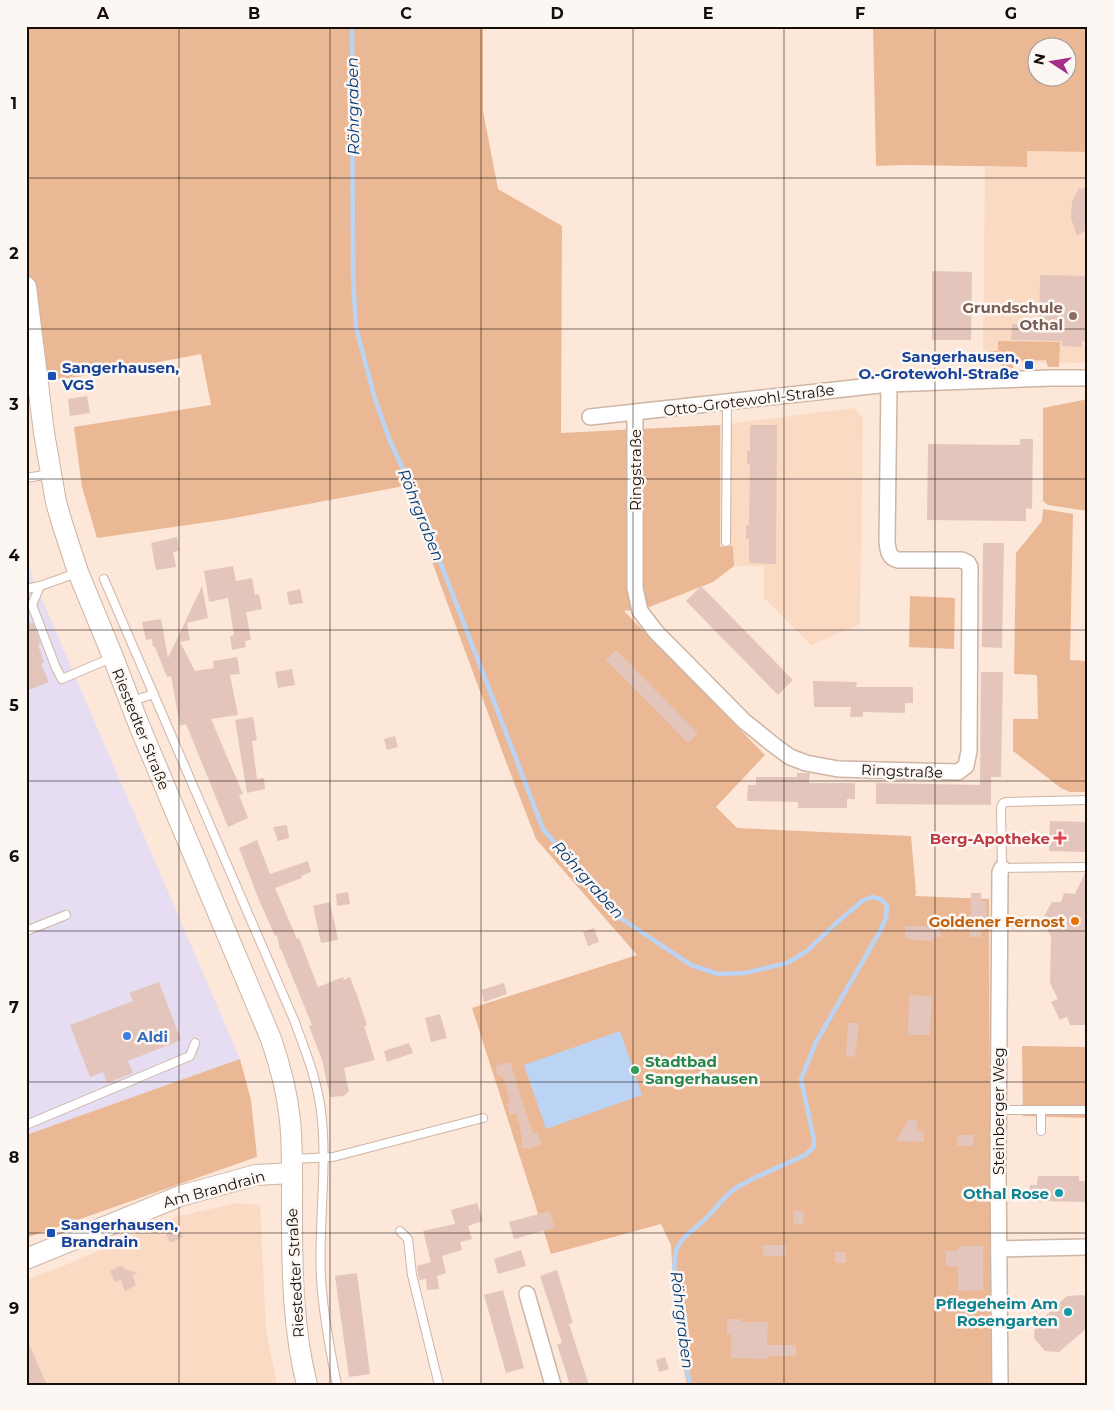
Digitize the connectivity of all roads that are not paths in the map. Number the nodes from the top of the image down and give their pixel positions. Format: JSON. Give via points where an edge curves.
{"nodes":[{"id":1,"x":26,"y":287,"type":"edge"},
{"id":2,"x":29,"y":327,"type":"edge"},
{"id":3,"x":1088,"y":378,"type":"edge"},
{"id":4,"x":889,"y":384,"type":"junction"},
{"id":5,"x":727,"y":402,"type":"junction"},
{"id":6,"x":635,"y":413,"type":"junction"},
{"id":7,"x":590,"y":417,"type":"dead end"},
{"id":8,"x":50,"y":474,"type":"junction"},
{"id":9,"x":26,"y":478,"type":"edge"},
{"id":10,"x":726,"y":542,"type":"dead end"},
{"id":11,"x":78,"y":572,"type":"junction"},
{"id":12,"x":104,"y":579,"type":"dead end"},
{"id":13,"x":40,"y":586,"type":"junction"},
{"id":14,"x":26,"y":588,"type":"edge"},
{"id":15,"x":113,"y":657,"type":"junction"},
{"id":16,"x":154,"y":694,"type":"junction"},
{"id":17,"x":130,"y":702,"type":"junction"},
{"id":18,"x":1088,"y":800,"type":"edge"},
{"id":19,"x":1088,"y":867,"type":"edge"},
{"id":20,"x":1002,"y":868,"type":"junction"},
{"id":21,"x":66,"y":915,"type":"dead end"},
{"id":22,"x":26,"y":931,"type":"edge"},
{"id":23,"x":195,"y":1043,"type":"dead end"},
{"id":24,"x":998,"y":1110,"type":"junction"},
{"id":25,"x":1041,"y":1110,"type":"junction"},
{"id":26,"x":1088,"y":1110,"type":"edge"},
{"id":27,"x":483,"y":1118,"type":"dead end"},
{"id":28,"x":26,"y":1125,"type":"edge"},
{"id":29,"x":1041,"y":1131,"type":"dead end"},
{"id":30,"x":323,"y":1158,"type":"junction"},
{"id":31,"x":292,"y":1166,"type":"junction"},
{"id":32,"x":400,"y":1231,"type":"dead end"},
{"id":33,"x":1088,"y":1247,"type":"edge"},
{"id":34,"x":998,"y":1249,"type":"junction"},
{"id":35,"x":26,"y":1259,"type":"edge"},
{"id":36,"x":527,"y":1294,"type":"dead end"},
{"id":37,"x":308,"y":1385,"type":"edge"},
{"id":38,"x":337,"y":1385,"type":"edge"},
{"id":39,"x":440,"y":1385,"type":"edge"},
{"id":40,"x":553,"y":1385,"type":"edge"},
{"id":41,"x":1000,"y":1385,"type":"edge"}],
"edges":[{"from":1,"to":2,"type":"main road","name":"Riestedter Straße"},
{"from":2,"to":8,"type":"main road","name":"Riestedter Straße"},
{"from":3,"to":4,"type":"street","name":"Otto-Grotewohl-Straße"},
{"from":4,"to":5,"type":"street","name":"Otto-Grotewohl-Straße"},
{"from":4,"to":6,"type":"street","name":"Ringstraße","via":[[889,554],[900,560],[960,560],[968,563],[971,573],[969,751],[964,768],[956,773],[846,769],[796,759],[744,721],[656,632],[637,602]]},
{"from":5,"to":6,"type":"street","name":"Otto-Grotewohl-Straße"},
{"from":5,"to":10,"type":"lane"},
{"from":6,"to":7,"type":"street","name":"Otto-Grotewohl-Straße"},
{"from":8,"to":9,"type":"lane"},
{"from":8,"to":11,"type":"main road","name":"Riestedter Straße","via":[[58,512]]},
{"from":11,"to":13,"type":"lane"},
{"from":11,"to":15,"type":"main road","name":"Riestedter Straße"},
{"from":12,"to":16,"type":"lane","name":"Riestedter Straße"},
{"from":13,"to":14,"type":"lane"},
{"from":13,"to":15,"type":"lane","via":[[32,605],[62,679]]},
{"from":15,"to":17,"type":"main road","name":"Riestedter Straße"},
{"from":16,"to":17,"type":"lane"},
{"from":16,"to":30,"type":"lane","name":"Riestedter Straße","via":[[294,1020],[314,1076],[321,1111]]},
{"from":17,"to":31,"type":"main road","name":"Riestedter Straße","via":[[271,1039],[285,1088]]},
{"from":18,"to":20,"type":"lane","via":[[1002,803]]},
{"from":19,"to":20,"type":"lane"},
{"from":20,"to":24,"type":"street","name":"Steinberger Weg"},
{"from":21,"to":22,"type":"lane"},
{"from":23,"to":28,"type":"lane","via":[[190,1056]]},
{"from":24,"to":25,"type":"lane"},
{"from":24,"to":34,"type":"street","name":"Steinberger Weg"},
{"from":25,"to":26,"type":"lane"},
{"from":25,"to":29,"type":"lane"},
{"from":27,"to":30,"type":"lane"},
{"from":30,"to":31,"type":"lane"},
{"from":30,"to":38,"type":"lane","name":"Riestedter Straße","via":[[321,1278]]},
{"from":31,"to":35,"type":"main road","name":"Am Brandrain","via":[[180,1196]]},
{"from":31,"to":37,"type":"main road","name":"Riestedter Straße","via":[[292,1263],[300,1353]]},
{"from":32,"to":39,"type":"lane","via":[[408,1239],[412,1275]]},
{"from":33,"to":34,"type":"street"},
{"from":34,"to":41,"type":"street","name":"Steinberger Weg"},
{"from":36,"to":40,"type":"street"}]}
